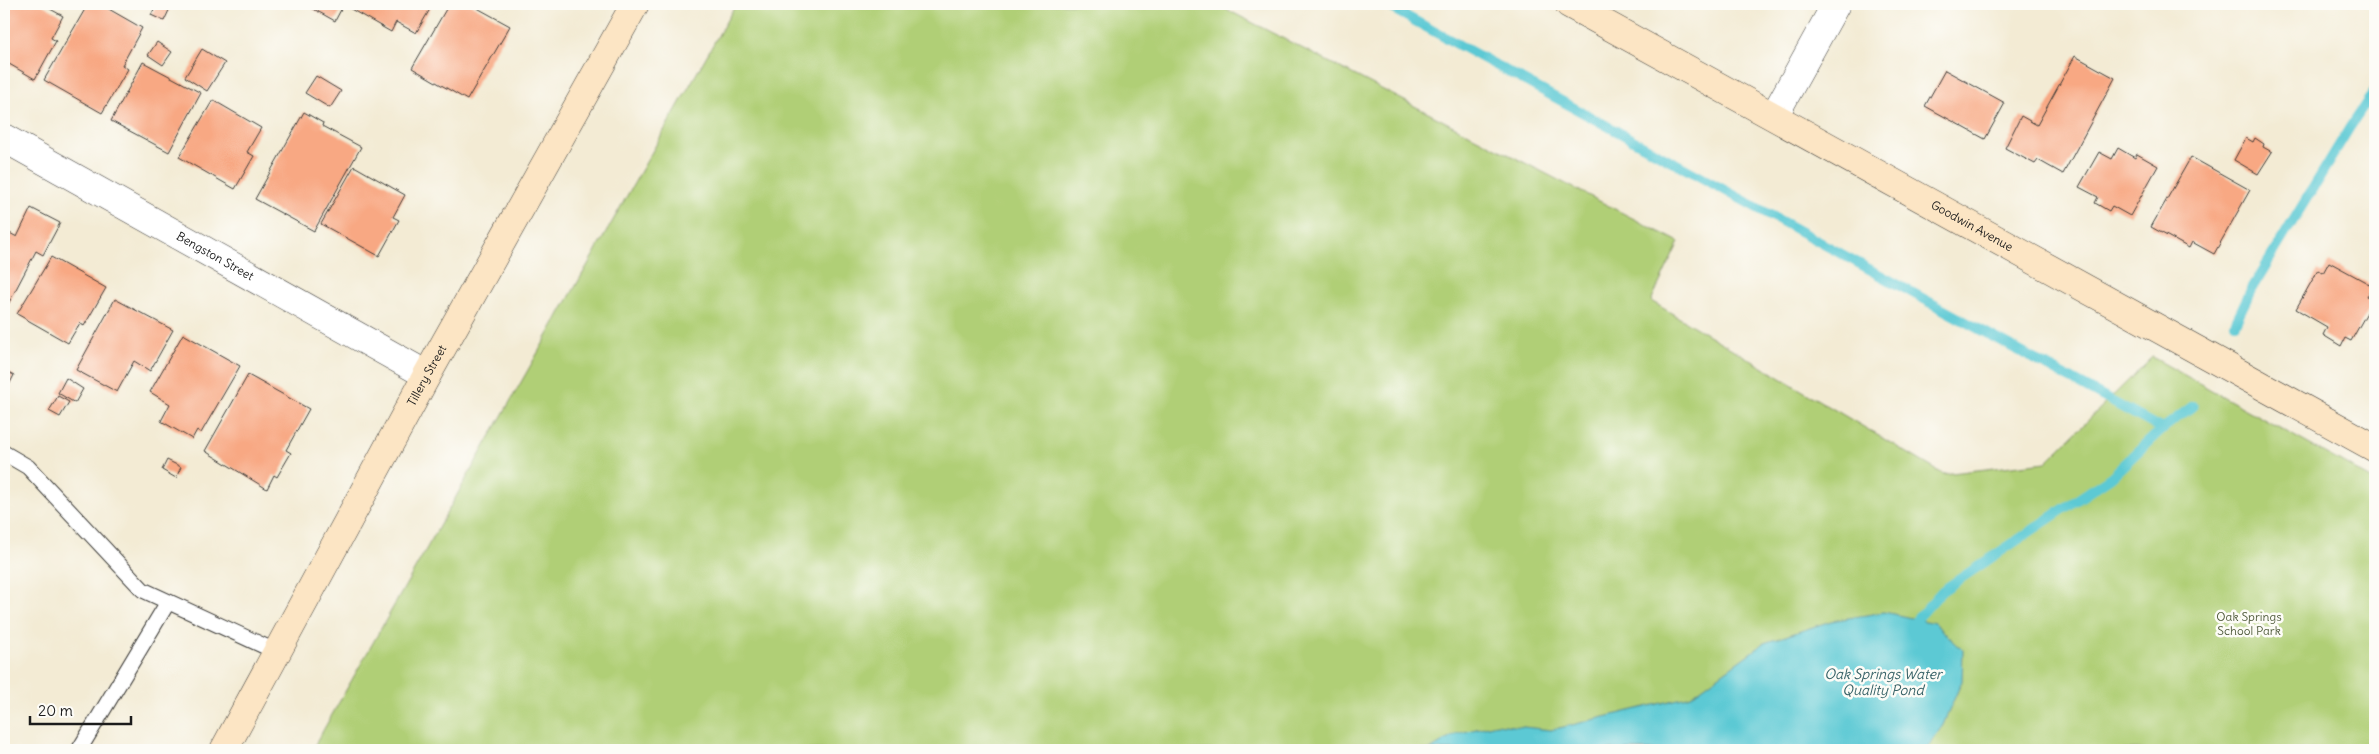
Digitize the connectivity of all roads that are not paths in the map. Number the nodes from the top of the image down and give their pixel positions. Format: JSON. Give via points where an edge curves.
{"nodes":[{"id":1,"x":635,"y":4,"type":"edge"},
{"id":2,"x":1570,"y":4,"type":"edge"},
{"id":3,"x":1836,"y":4,"type":"edge"},
{"id":4,"x":1774,"y":116,"type":"junction"},
{"id":5,"x":4,"y":138,"type":"edge"},
{"id":6,"x":427,"y":375,"type":"junction"},
{"id":7,"x":2375,"y":448,"type":"edge"},
{"id":8,"x":4,"y":454,"type":"edge"},
{"id":9,"x":168,"y":602,"type":"junction"},
{"id":10,"x":277,"y":652,"type":"junction"},
{"id":11,"x":79,"y":750,"type":"edge"},
{"id":12,"x":224,"y":750,"type":"edge"}],
"edges":[{"from":1,"to":6,"type":"street","name":"Tillery Street"},
{"from":2,"to":4,"type":"street","name":"Goodwin Avenue"},
{"from":3,"to":4,"type":"street"},
{"from":4,"to":7,"type":"street","name":"Goodwin Avenue"},
{"from":5,"to":6,"type":"street","name":"Bengston Street"},
{"from":6,"to":10,"type":"street","name":"Tillery Street"},
{"from":8,"to":9,"type":"lane","via":[[28,467],[143,590]]},
{"from":9,"to":10,"type":"lane"},
{"from":9,"to":11,"type":"lane"},
{"from":10,"to":12,"type":"street","name":"Tillery Street"}]}
